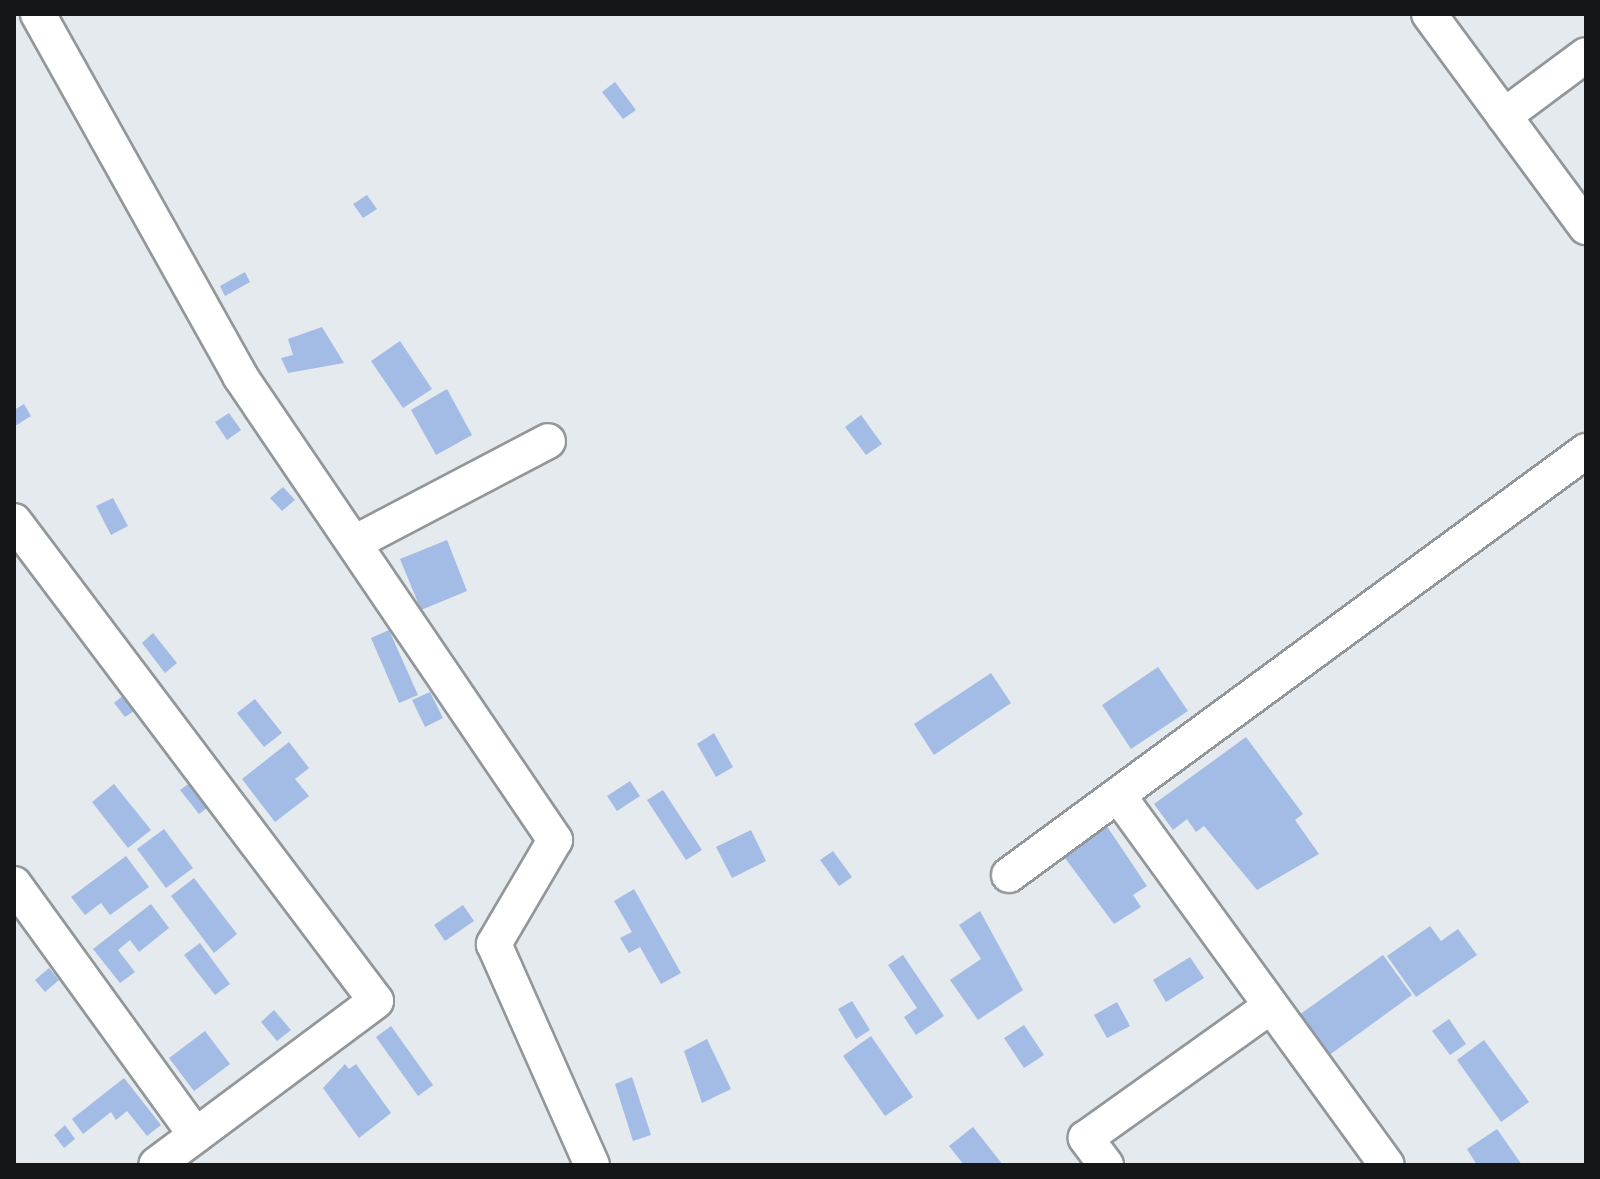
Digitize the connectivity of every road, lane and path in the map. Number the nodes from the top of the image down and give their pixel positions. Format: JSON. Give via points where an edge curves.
{"nodes":[{"id":1,"x":38,"y":14,"type":"edge"},
{"id":2,"x":1429,"y":14,"type":"edge"},
{"id":3,"x":1586,"y":55,"type":"edge"},
{"id":4,"x":1504,"y":116,"type":"junction"},
{"id":5,"x":1586,"y":227,"type":"edge"},
{"id":6,"x":548,"y":441,"type":"dead end"},
{"id":7,"x":1586,"y":451,"type":"edge"},
{"id":8,"x":14,"y":521,"type":"edge"},
{"id":9,"x":354,"y":543,"type":"junction"},
{"id":10,"x":1118,"y":795,"type":"junction"},
{"id":11,"x":1009,"y":875,"type":"dead end"},
{"id":12,"x":14,"y":884,"type":"edge"},
{"id":13,"x":1271,"y":1006,"type":"junction"},
{"id":14,"x":196,"y":1135,"type":"junction"},
{"id":15,"x":156,"y":1165,"type":"edge"},
{"id":16,"x":592,"y":1165,"type":"edge"},
{"id":17,"x":1106,"y":1165,"type":"edge"},
{"id":18,"x":1387,"y":1165,"type":"edge"}],
"edges":[{"from":1,"to":9,"type":"street","via":[[240,376]]},
{"from":2,"to":4,"type":"street"},
{"from":3,"to":4,"type":"street"},
{"from":4,"to":5,"type":"street"},
{"from":6,"to":9,"type":"street"},
{"from":7,"to":10,"type":"street"},
{"from":8,"to":14,"type":"street","via":[[376,1001]]},
{"from":9,"to":16,"type":"street","via":[[555,840],[494,944]]},
{"from":10,"to":11,"type":"street"},
{"from":10,"to":13,"type":"street"},
{"from":12,"to":14,"type":"street"},
{"from":13,"to":17,"type":"street","via":[[1086,1138]]},
{"from":13,"to":18,"type":"street"},
{"from":14,"to":15,"type":"street"}]}
